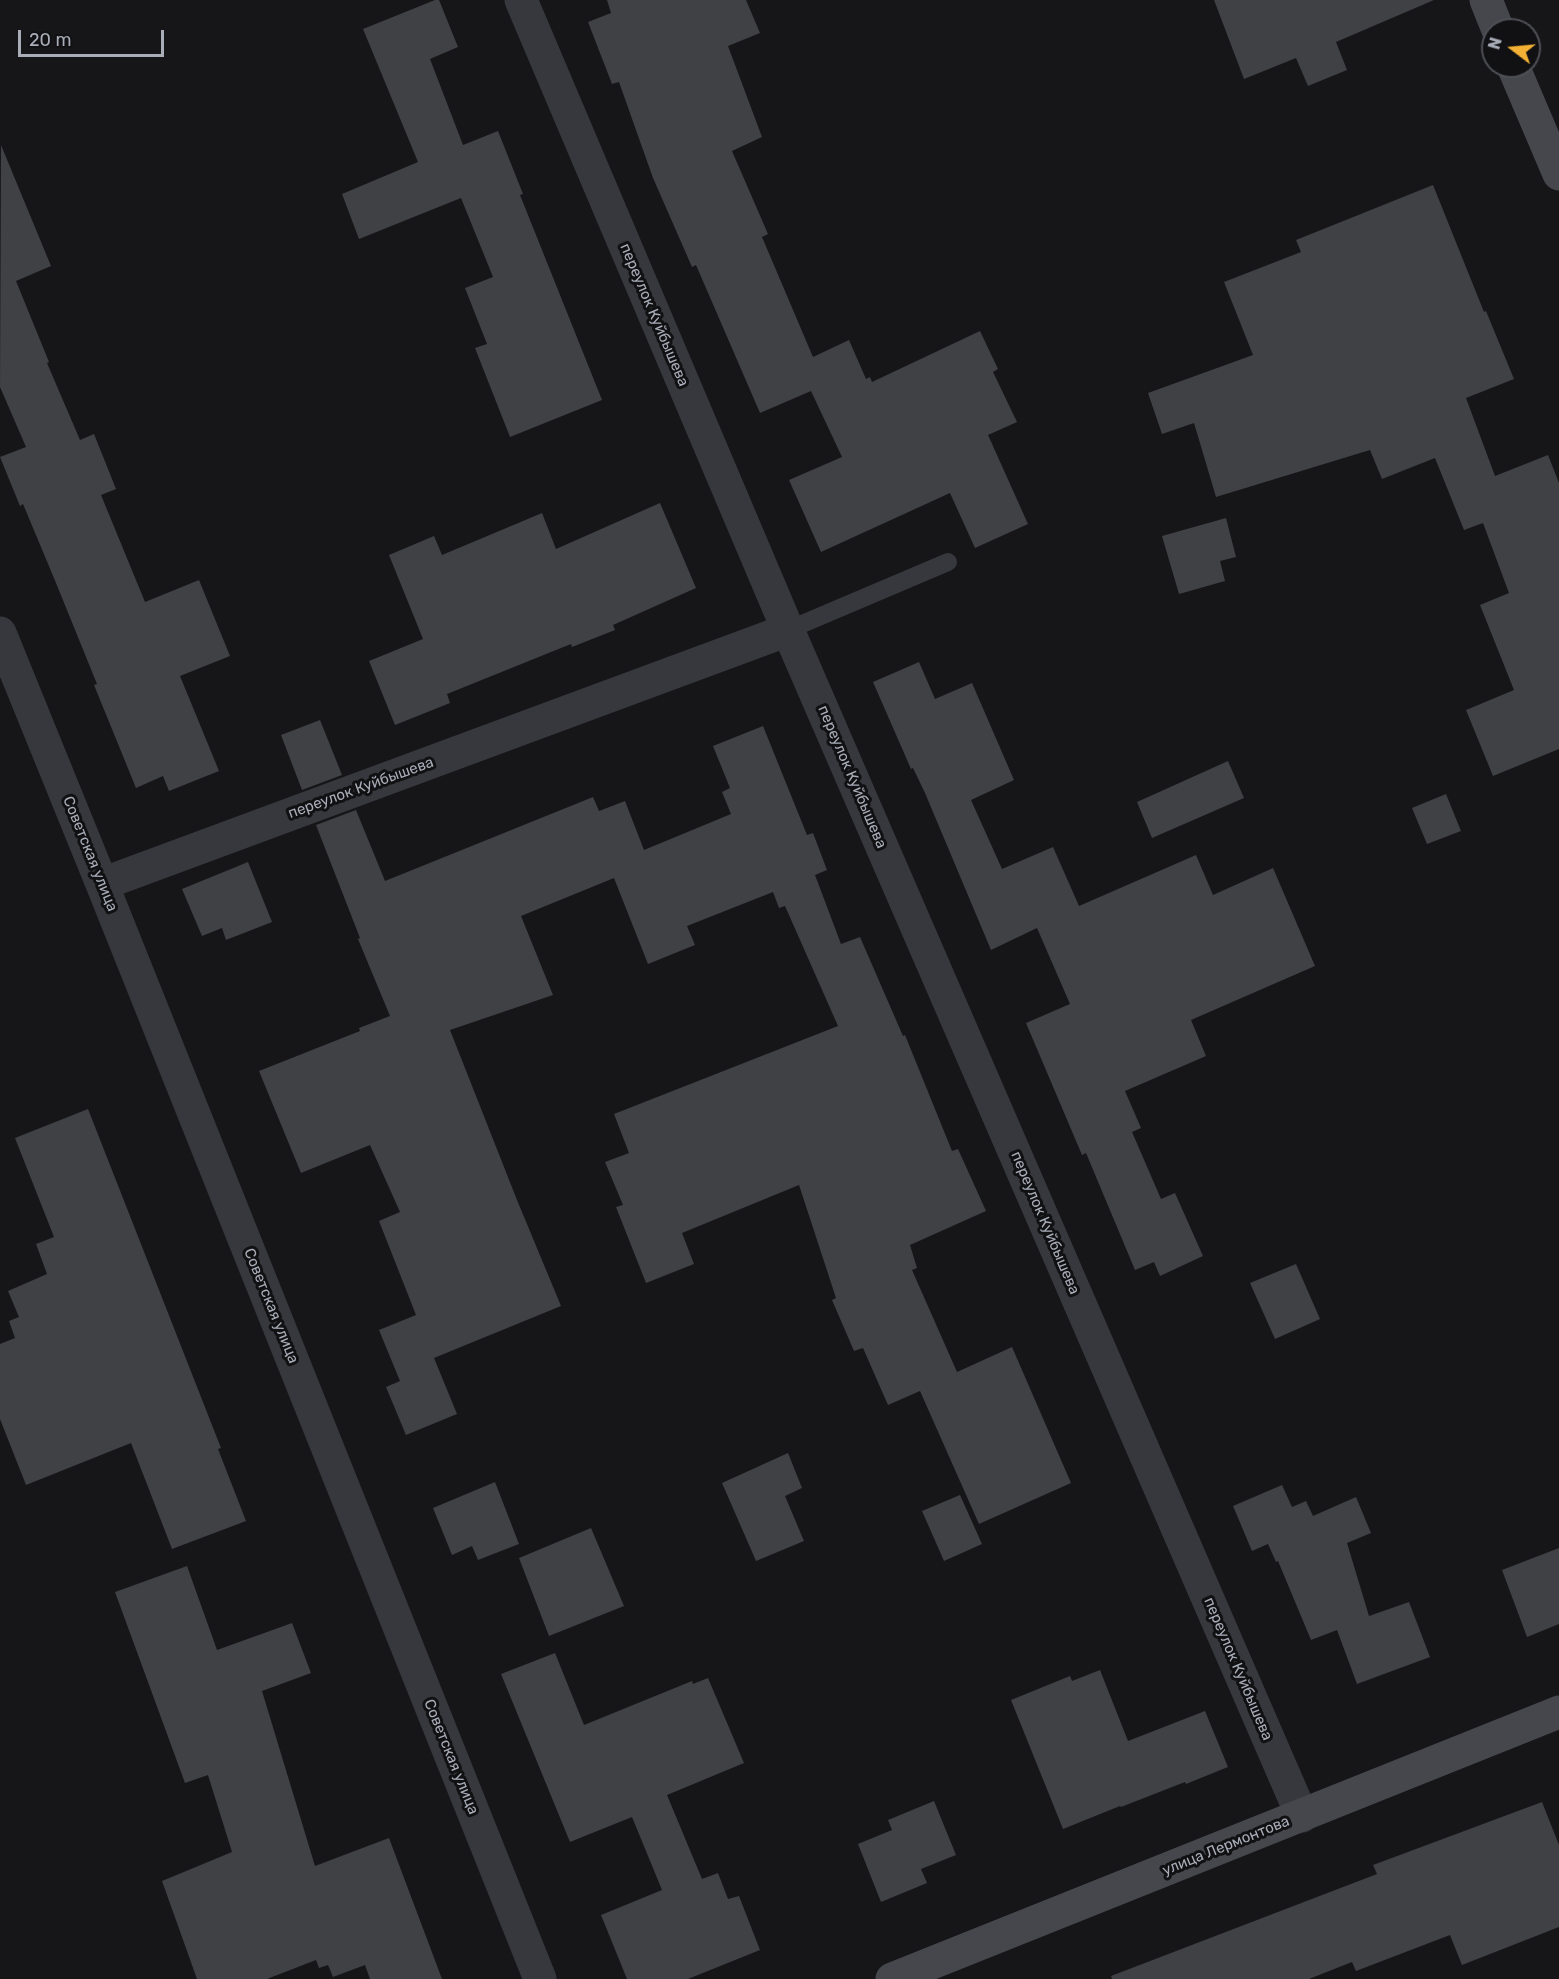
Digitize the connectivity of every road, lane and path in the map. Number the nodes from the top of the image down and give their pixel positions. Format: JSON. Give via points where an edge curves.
{"nodes":[{"id":1,"x":521,"y":0,"type":"edge"},
{"id":2,"x":1519,"y":78,"type":"edge"},
{"id":3,"x":1559,"y":174,"type":"edge"},
{"id":4,"x":948,"y":562,"type":"dead end"},
{"id":5,"x":788,"y":630,"type":"junction"},
{"id":6,"x":0,"y":633,"type":"edge"},
{"id":7,"x":102,"y":884,"type":"junction"},
{"id":8,"x":1559,"y":1712,"type":"edge"},
{"id":9,"x":1302,"y":1816,"type":"junction"},
{"id":10,"x":540,"y":1979,"type":"edge"},
{"id":11,"x":892,"y":1979,"type":"edge"}],
"edges":[{"from":1,"to":5,"type":"street","name":"переулок Куйбышева"},
{"from":2,"to":3,"type":"main road"},
{"from":4,"to":5,"type":"lane"},
{"from":5,"to":7,"type":"street","name":"переулок Куйбышева"},
{"from":5,"to":9,"type":"street","name":"переулок Куйбышева"},
{"from":6,"to":7,"type":"street","name":"Советская улица"},
{"from":7,"to":10,"type":"street","name":"Советская улица"},
{"from":8,"to":9,"type":"main road","name":"улица Лермонтова"},
{"from":9,"to":11,"type":"main road","name":"улица Лермонтова"}]}
